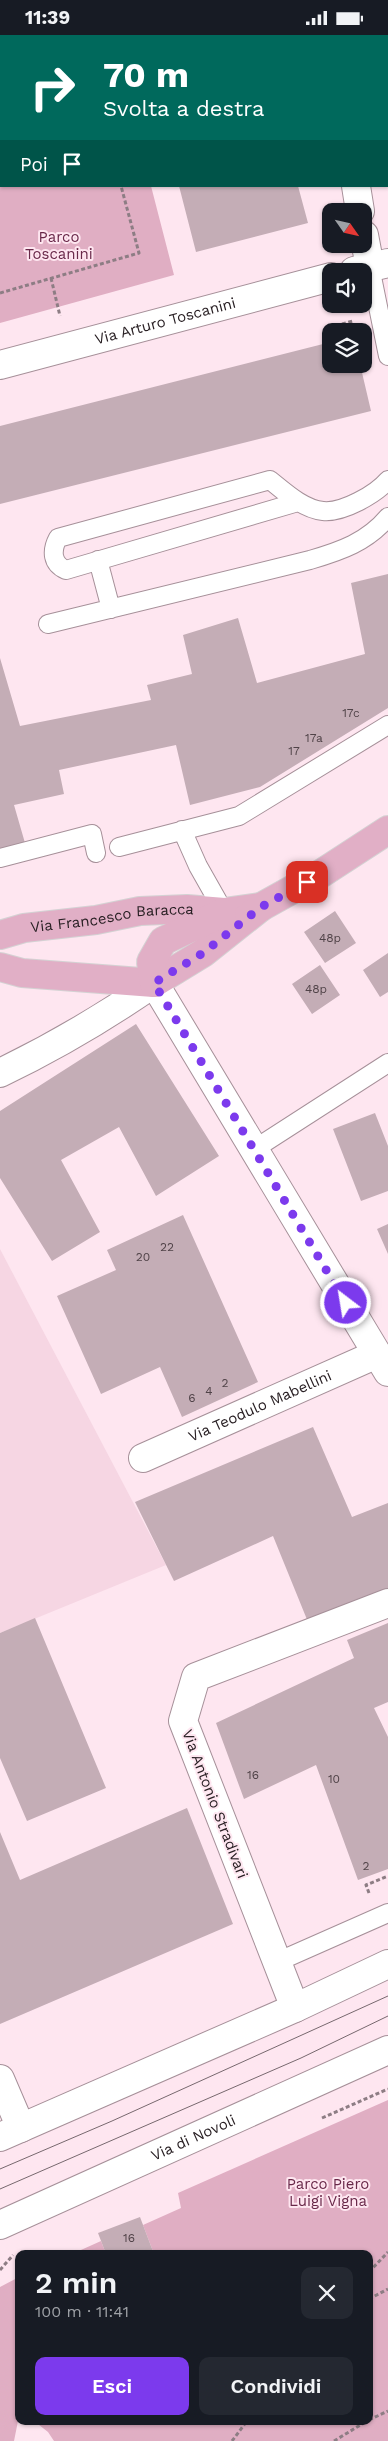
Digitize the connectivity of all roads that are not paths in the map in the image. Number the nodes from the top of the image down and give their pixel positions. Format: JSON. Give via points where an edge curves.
{"nodes":[{"id":1,"x":356,"y":187,"type":"edge"},
{"id":2,"x":359,"y":203,"type":"edge"},
{"id":3,"x":372,"y":272,"type":"edge"},
{"id":4,"x":322,"y":279,"type":"edge"},
{"id":5,"x":388,"y":357,"type":"edge"},
{"id":6,"x":0,"y":365,"type":"edge"},
{"id":7,"x":388,"y":480,"type":"edge"},
{"id":8,"x":369,"y":497,"type":"junction"},
{"id":9,"x":298,"y":502,"type":"junction"},
{"id":10,"x":387,"y":517,"type":"edge"},
{"id":11,"x":98,"y":560,"type":"junction"},
{"id":12,"x":111,"y":609,"type":"junction"},
{"id":13,"x":48,"y":624,"type":"dead end"},
{"id":14,"x":388,"y":725,"type":"edge"},
{"id":15,"x":182,"y":830,"type":"junction"},
{"id":16,"x":388,"y":830,"type":"edge"},
{"id":17,"x":119,"y":847,"type":"dead end"},
{"id":18,"x":96,"y":853,"type":"dead end"},
{"id":19,"x":0,"y":858,"type":"edge"},
{"id":20,"x":261,"y":907,"type":"junction"},
{"id":21,"x":224,"y":912,"type":"junction"},
{"id":22,"x":0,"y":935,"type":"edge"},
{"id":23,"x":0,"y":967,"type":"edge"},
{"id":24,"x":154,"y":983,"type":"junction"},
{"id":25,"x":388,"y":1063,"type":"edge"},
{"id":26,"x":0,"y":1073,"type":"edge"},
{"id":27,"x":253,"y":1150,"type":"junction"},
{"id":28,"x":383,"y":1363,"type":"edge"},
{"id":29,"x":143,"y":1458,"type":"dead end"},
{"id":30,"x":388,"y":1603,"type":"edge"},
{"id":31,"x":388,"y":1913,"type":"edge"},
{"id":32,"x":277,"y":1963,"type":"junction"},
{"id":33,"x":388,"y":1964,"type":"edge"},
{"id":34,"x":295,"y":2008,"type":"junction"},
{"id":35,"x":388,"y":2050,"type":"edge"},
{"id":36,"x":0,"y":2079,"type":"edge"},
{"id":37,"x":10,"y":2132,"type":"edge"},
{"id":38,"x":0,"y":2225,"type":"edge"}],
"edges":[{"from":1,"to":2,"type":"street"},
{"from":3,"to":5,"type":"lane"},
{"from":4,"to":6,"type":"street","name":"Via Arturo Toscanini"},
{"from":7,"to":8,"type":"lane"},
{"from":8,"to":9,"type":"lane","via":[[324,511]]},
{"from":8,"to":10,"type":"lane"},
{"from":9,"to":11,"type":"lane"},
{"from":9,"to":11,"type":"lane","via":[[270,481],[58,538],[53,547],[53,557],[59,567],[66,570]]},
{"from":10,"to":12,"type":"lane","via":[[378,530],[347,549]]},
{"from":11,"to":12,"type":"lane"},
{"from":12,"to":13,"type":"lane"},
{"from":14,"to":15,"type":"lane","via":[[239,816]]},
{"from":15,"to":17,"type":"lane"},
{"from":15,"to":21,"type":"lane"},
{"from":16,"to":20,"type":"main road","name":"Via Francesco Baracca","via":[[322,873]]},
{"from":18,"to":19,"type":"lane","via":[[92,834]]},
{"from":20,"to":21,"type":"main road","name":"Via Francesco Baracca"},
{"from":20,"to":24,"type":"main road","name":"Via Francesco Baracca","via":[[203,953]]},
{"from":21,"to":22,"type":"main road","name":"Via Francesco Baracca","via":[[187,909],[140,911],[96,920],[42,925]]},
{"from":21,"to":24,"type":"main road","name":"Via Francesco Baracca","via":[[163,941],[151,962]]},
{"from":23,"to":24,"type":"main road","via":[[22,973]]},
{"from":24,"to":26,"type":"street","name":"Via Francesco Baracca","via":[[118,1008]]},
{"from":24,"to":27,"type":"street"},
{"from":25,"to":27,"type":"lane"},
{"from":27,"to":28,"type":"street"},
{"from":28,"to":29,"type":"street","name":"Via Teodulo Mabellini"},
{"from":30,"to":32,"type":"street","name":"Via Antonio Stradivari","via":[[196,1677],[183,1721]]},
{"from":31,"to":32,"type":"lane"},
{"from":32,"to":34,"type":"street","name":"Via Antonio Stradivari"},
{"from":33,"to":34,"type":"street"},
{"from":34,"to":37,"type":"street"},
{"from":35,"to":38,"type":"street","name":"Via di Novoli"},
{"from":36,"to":37,"type":"street"}]}
